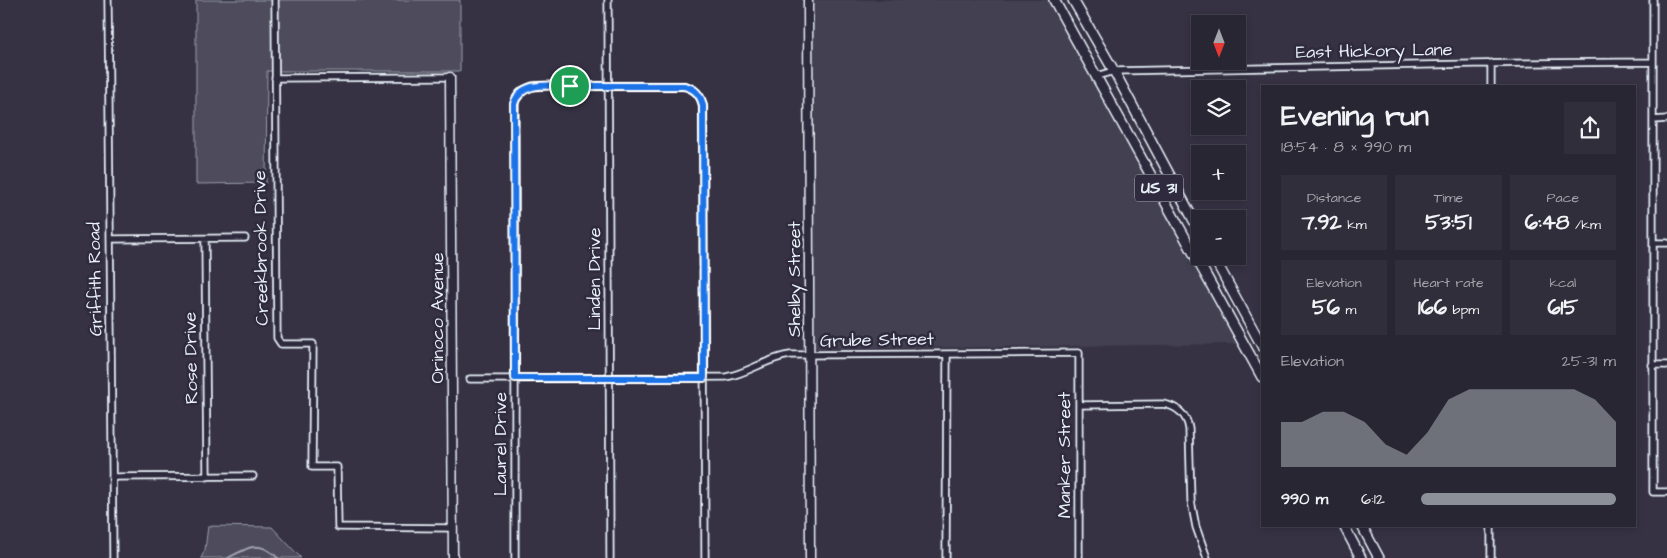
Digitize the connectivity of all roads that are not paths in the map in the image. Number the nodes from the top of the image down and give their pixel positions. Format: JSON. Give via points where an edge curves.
{"nodes":[{"id":1,"x":108,"y":0,"type":"edge"},
{"id":2,"x":275,"y":0,"type":"edge"},
{"id":3,"x":608,"y":0,"type":"edge"},
{"id":4,"x":808,"y":0,"type":"edge"},
{"id":5,"x":1054,"y":0,"type":"edge"},
{"id":6,"x":1073,"y":0,"type":"edge"},
{"id":7,"x":1653,"y":0,"type":"edge"},
{"id":8,"x":1653,"y":62,"type":"junction"},
{"id":9,"x":1491,"y":64,"type":"junction"},
{"id":10,"x":1114,"y":71,"type":"junction"},
{"id":11,"x":1097,"y":76,"type":"junction"},
{"id":12,"x":450,"y":77,"type":"joint"},
{"id":13,"x":275,"y":78,"type":"junction"},
{"id":14,"x":1491,"y":85,"type":"edge"},
{"id":15,"x":609,"y":86,"type":"junction"},
{"id":16,"x":1667,"y":119,"type":"edge"},
{"id":17,"x":1653,"y":120,"type":"junction"},
{"id":18,"x":1191,"y":215,"type":"edge"},
{"id":19,"x":205,"y":238,"type":"junction"},
{"id":20,"x":245,"y":238,"type":"dead end"},
{"id":21,"x":110,"y":239,"type":"junction"},
{"id":22,"x":1653,"y":243,"type":"junction"},
{"id":23,"x":1667,"y":243,"type":"edge"},
{"id":24,"x":1218,"y":265,"type":"edge"},
{"id":25,"x":1261,"y":344,"type":"edge"},
{"id":26,"x":1079,"y":353,"type":"joint"},
{"id":27,"x":947,"y":354,"type":"junction"},
{"id":28,"x":809,"y":356,"type":"junction"},
{"id":29,"x":1652,"y":365,"type":"junction"},
{"id":30,"x":1667,"y":365,"type":"edge"},
{"id":31,"x":1261,"y":375,"type":"edge"},
{"id":32,"x":515,"y":378,"type":"junction"},
{"id":33,"x":609,"y":378,"type":"junction"},
{"id":34,"x":704,"y":378,"type":"junction"},
{"id":35,"x":470,"y":379,"type":"dead end"},
{"id":36,"x":1079,"y":405,"type":"junction"},
{"id":37,"x":253,"y":476,"type":"dead end"},
{"id":38,"x":112,"y":477,"type":"junction"},
{"id":39,"x":207,"y":477,"type":"junction"},
{"id":40,"x":1667,"y":492,"type":"edge"},
{"id":41,"x":1345,"y":527,"type":"edge"},
{"id":42,"x":1363,"y":527,"type":"edge"},
{"id":43,"x":1491,"y":527,"type":"edge"},
{"id":44,"x":453,"y":528,"type":"junction"},
{"id":45,"x":113,"y":558,"type":"edge"},
{"id":46,"x":453,"y":558,"type":"edge"},
{"id":47,"x":515,"y":558,"type":"edge"},
{"id":48,"x":610,"y":558,"type":"edge"},
{"id":49,"x":705,"y":558,"type":"edge"},
{"id":50,"x":810,"y":558,"type":"edge"},
{"id":51,"x":946,"y":558,"type":"edge"},
{"id":52,"x":1079,"y":558,"type":"edge"},
{"id":53,"x":1207,"y":558,"type":"edge"},
{"id":54,"x":1361,"y":558,"type":"edge"},
{"id":55,"x":1379,"y":558,"type":"edge"},
{"id":56,"x":1491,"y":558,"type":"edge"}],
"edges":[{"from":1,"to":21,"type":"street","name":"Griffith Road"},
{"from":2,"to":13,"type":"street","name":"Creekbrook Drive"},
{"from":3,"to":15,"type":"street","name":"Linden Drive"},
{"from":4,"to":28,"type":"street","name":"Shelby Street"},
{"from":5,"to":11,"type":"main road","number":"US 31"},
{"from":6,"to":10,"type":"main road","number":"US 31"},
{"from":7,"to":8,"type":"street"},
{"from":8,"to":9,"type":"street","name":"East Hickory Lane"},
{"from":8,"to":17,"type":"street"},
{"from":9,"to":10,"type":"street","name":"East Hickory Lane"},
{"from":9,"to":14,"type":"street"},
{"from":10,"to":11,"type":"street","name":"East Hickory Lane"},
{"from":10,"to":18,"type":"main road","number":"US 31"},
{"from":11,"to":31,"type":"main road","number":"US 31"},
{"from":12,"to":13,"type":"street"},
{"from":12,"to":44,"type":"street","name":"Orinoco Avenue"},
{"from":13,"to":44,"type":"street","name":"Creekbrook Drive","via":[[277,338],[281,344],[313,344],[312,467],[337,466],[338,527]]},
{"from":15,"to":32,"type":"street","name":"Laurel Drive","via":[[532,86],[516,98]]},
{"from":15,"to":33,"type":"street","name":"Linden Drive"},
{"from":15,"to":34,"type":"street","via":[[684,86],[697,93],[703,106]]},
{"from":16,"to":17,"type":"street"},
{"from":17,"to":22,"type":"street"},
{"from":19,"to":20,"type":"street"},
{"from":19,"to":21,"type":"street"},
{"from":19,"to":39,"type":"street","name":"Rose Drive"},
{"from":21,"to":38,"type":"street","name":"Griffith Road"},
{"from":22,"to":23,"type":"street"},
{"from":22,"to":29,"type":"street"},
{"from":24,"to":25,"type":"main road"},
{"from":26,"to":27,"type":"street","name":"Grube Street"},
{"from":26,"to":36,"type":"street","name":"Manker Street"},
{"from":27,"to":28,"type":"street","name":"Grube Street"},
{"from":27,"to":51,"type":"street"},
{"from":28,"to":34,"type":"street","name":"Grube Street","via":[[781,356],[736,376]]},
{"from":28,"to":50,"type":"street","name":"Shelby Street"},
{"from":29,"to":30,"type":"street"},
{"from":29,"to":40,"type":"street","via":[[1653,492]]},
{"from":32,"to":33,"type":"street","name":"Grube Street"},
{"from":32,"to":35,"type":"street","name":"Grube Street"},
{"from":32,"to":47,"type":"street","name":"Laurel Drive"},
{"from":33,"to":34,"type":"street","name":"Grube Street"},
{"from":33,"to":48,"type":"street","name":"Linden Drive"},
{"from":34,"to":49,"type":"street"},
{"from":36,"to":52,"type":"street","name":"Manker Street"},
{"from":36,"to":53,"type":"street","via":[[1163,404],[1182,413],[1189,429],[1196,528]]},
{"from":37,"to":39,"type":"street"},
{"from":38,"to":39,"type":"street"},
{"from":38,"to":45,"type":"street","name":"Griffith Road"},
{"from":41,"to":54,"type":"main road"},
{"from":42,"to":55,"type":"main road"},
{"from":43,"to":56,"type":"street"},
{"from":44,"to":46,"type":"street","name":"Orinoco Avenue"}]}
